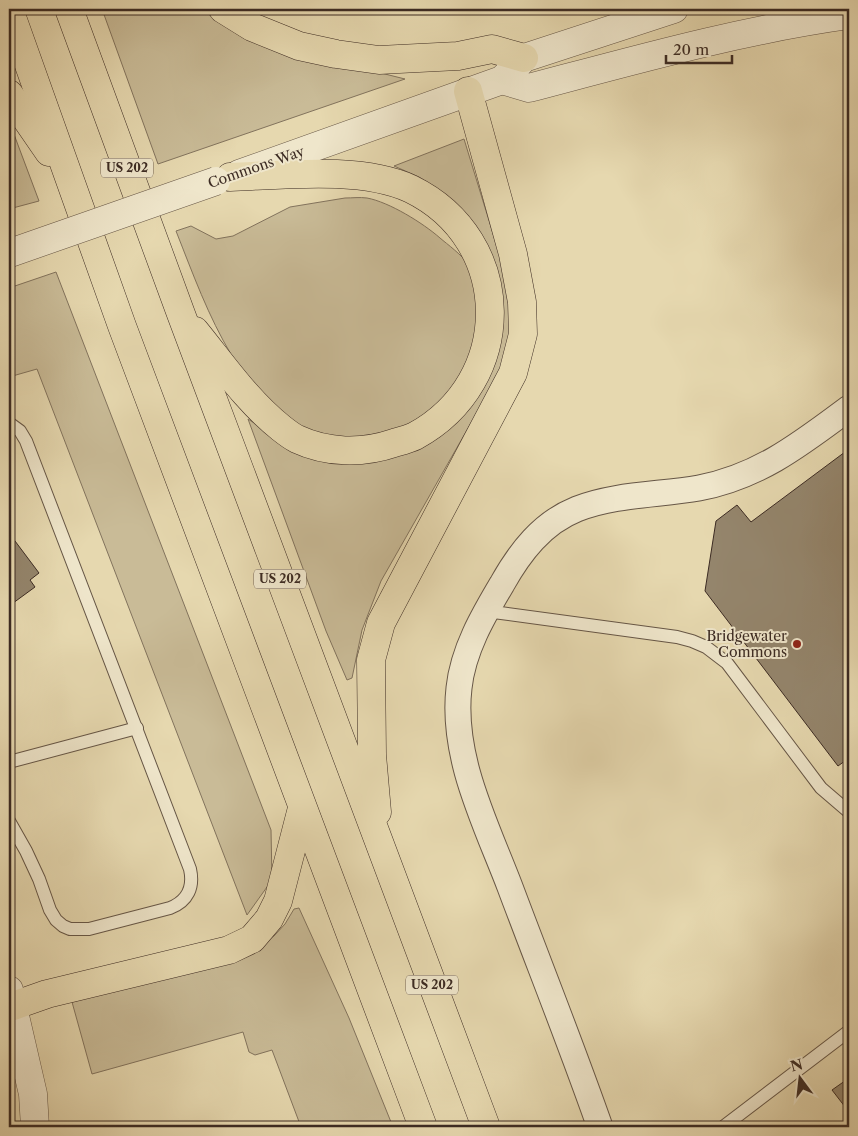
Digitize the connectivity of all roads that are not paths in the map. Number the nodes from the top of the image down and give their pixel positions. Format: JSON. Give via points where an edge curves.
{"nodes":[{"id":1,"x":9,"y":9,"type":"edge"},
{"id":2,"x":69,"y":9,"type":"edge"},
{"id":3,"x":223,"y":9,"type":"edge"},
{"id":4,"x":674,"y":9,"type":"edge"},
{"id":5,"x":849,"y":16,"type":"edge"},
{"id":6,"x":524,"y":58,"type":"junction"},
{"id":7,"x":502,"y":80,"type":"junction"},
{"id":8,"x":468,"y":91,"type":"junction"},
{"id":9,"x":9,"y":94,"type":"edge"},
{"id":10,"x":223,"y":179,"type":"junction"},
{"id":11,"x":72,"y":188,"type":"junction"},
{"id":12,"x":9,"y":253,"type":"edge"},
{"id":13,"x":181,"y":314,"type":"junction"},
{"id":14,"x":849,"y":408,"type":"edge"},
{"id":15,"x":9,"y":423,"type":"edge"},
{"id":16,"x":486,"y":611,"type":"junction"},
{"id":17,"x":137,"y":728,"type":"junction"},
{"id":18,"x":9,"y":762,"type":"edge"},
{"id":19,"x":302,"y":808,"type":"junction"},
{"id":20,"x":849,"y":812,"type":"edge"},
{"id":21,"x":9,"y":821,"type":"edge"},
{"id":22,"x":379,"y":843,"type":"junction"},
{"id":23,"x":10,"y":1001,"type":"edge"},
{"id":24,"x":849,"y":1032,"type":"edge"},
{"id":25,"x":15,"y":1045,"type":"edge"},
{"id":26,"x":35,"y":1127,"type":"edge"},
{"id":27,"x":422,"y":1127,"type":"edge"},
{"id":28,"x":486,"y":1127,"type":"edge"},
{"id":29,"x":600,"y":1127,"type":"edge"},
{"id":30,"x":723,"y":1127,"type":"edge"}],
"edges":[{"from":1,"to":11,"type":"highway"},
{"from":2,"to":13,"type":"highway","number":"US 202"},
{"from":3,"to":6,"type":"highway","via":[[252,27],[299,46],[336,54],[379,60],[458,56],[492,49]]},
{"from":4,"to":6,"type":"street","name":"Commons Way"},
{"from":5,"to":7,"type":"street","via":[[719,40],[529,88]]},
{"from":6,"to":7,"type":"street","name":"Commons Way"},
{"from":7,"to":8,"type":"street","name":"Commons Way"},
{"from":8,"to":10,"type":"street","name":"Commons Way"},
{"from":8,"to":22,"type":"highway","via":[[513,254],[522,302],[523,334],[513,373],[381,623],[371,660],[372,755]]},
{"from":9,"to":11,"type":"highway"},
{"from":10,"to":12,"type":"street","name":"Commons Way","bridge":true},
{"from":10,"to":13,"type":"highway","via":[[323,173],[359,176],[411,189],[431,202],[450,216],[463,232],[487,279],[490,316],[484,358],[452,408],[414,436],[382,447],[352,451],[319,447],[295,438],[262,412]]},
{"from":11,"to":19,"type":"highway"},
{"from":13,"to":22,"type":"highway","number":"US 202"},
{"from":14,"to":16,"type":"street","via":[[802,444],[740,477],[700,488],[608,500],[577,509],[551,523],[516,560]]},
{"from":15,"to":17,"type":"lane","via":[[20,431],[26,441]]},
{"from":16,"to":20,"type":"lane","via":[[677,637],[706,647],[727,663],[822,788]]},
{"from":16,"to":29,"type":"street","via":[[463,666],[459,689],[464,753],[481,813]]},
{"from":17,"to":18,"type":"lane"},
{"from":17,"to":21,"type":"lane","via":[[190,869],[192,883],[189,893],[178,905],[89,929],[70,929],[56,920],[50,910],[29,858]]},
{"from":19,"to":23,"type":"highway","via":[[278,901],[269,919],[252,939],[228,950]]},
{"from":19,"to":27,"type":"highway"},
{"from":22,"to":28,"type":"highway","number":"US 202"},
{"from":23,"to":25,"type":"street"},
{"from":24,"to":30,"type":"lane"},
{"from":25,"to":26,"type":"street","via":[[33,1094]]}]}
